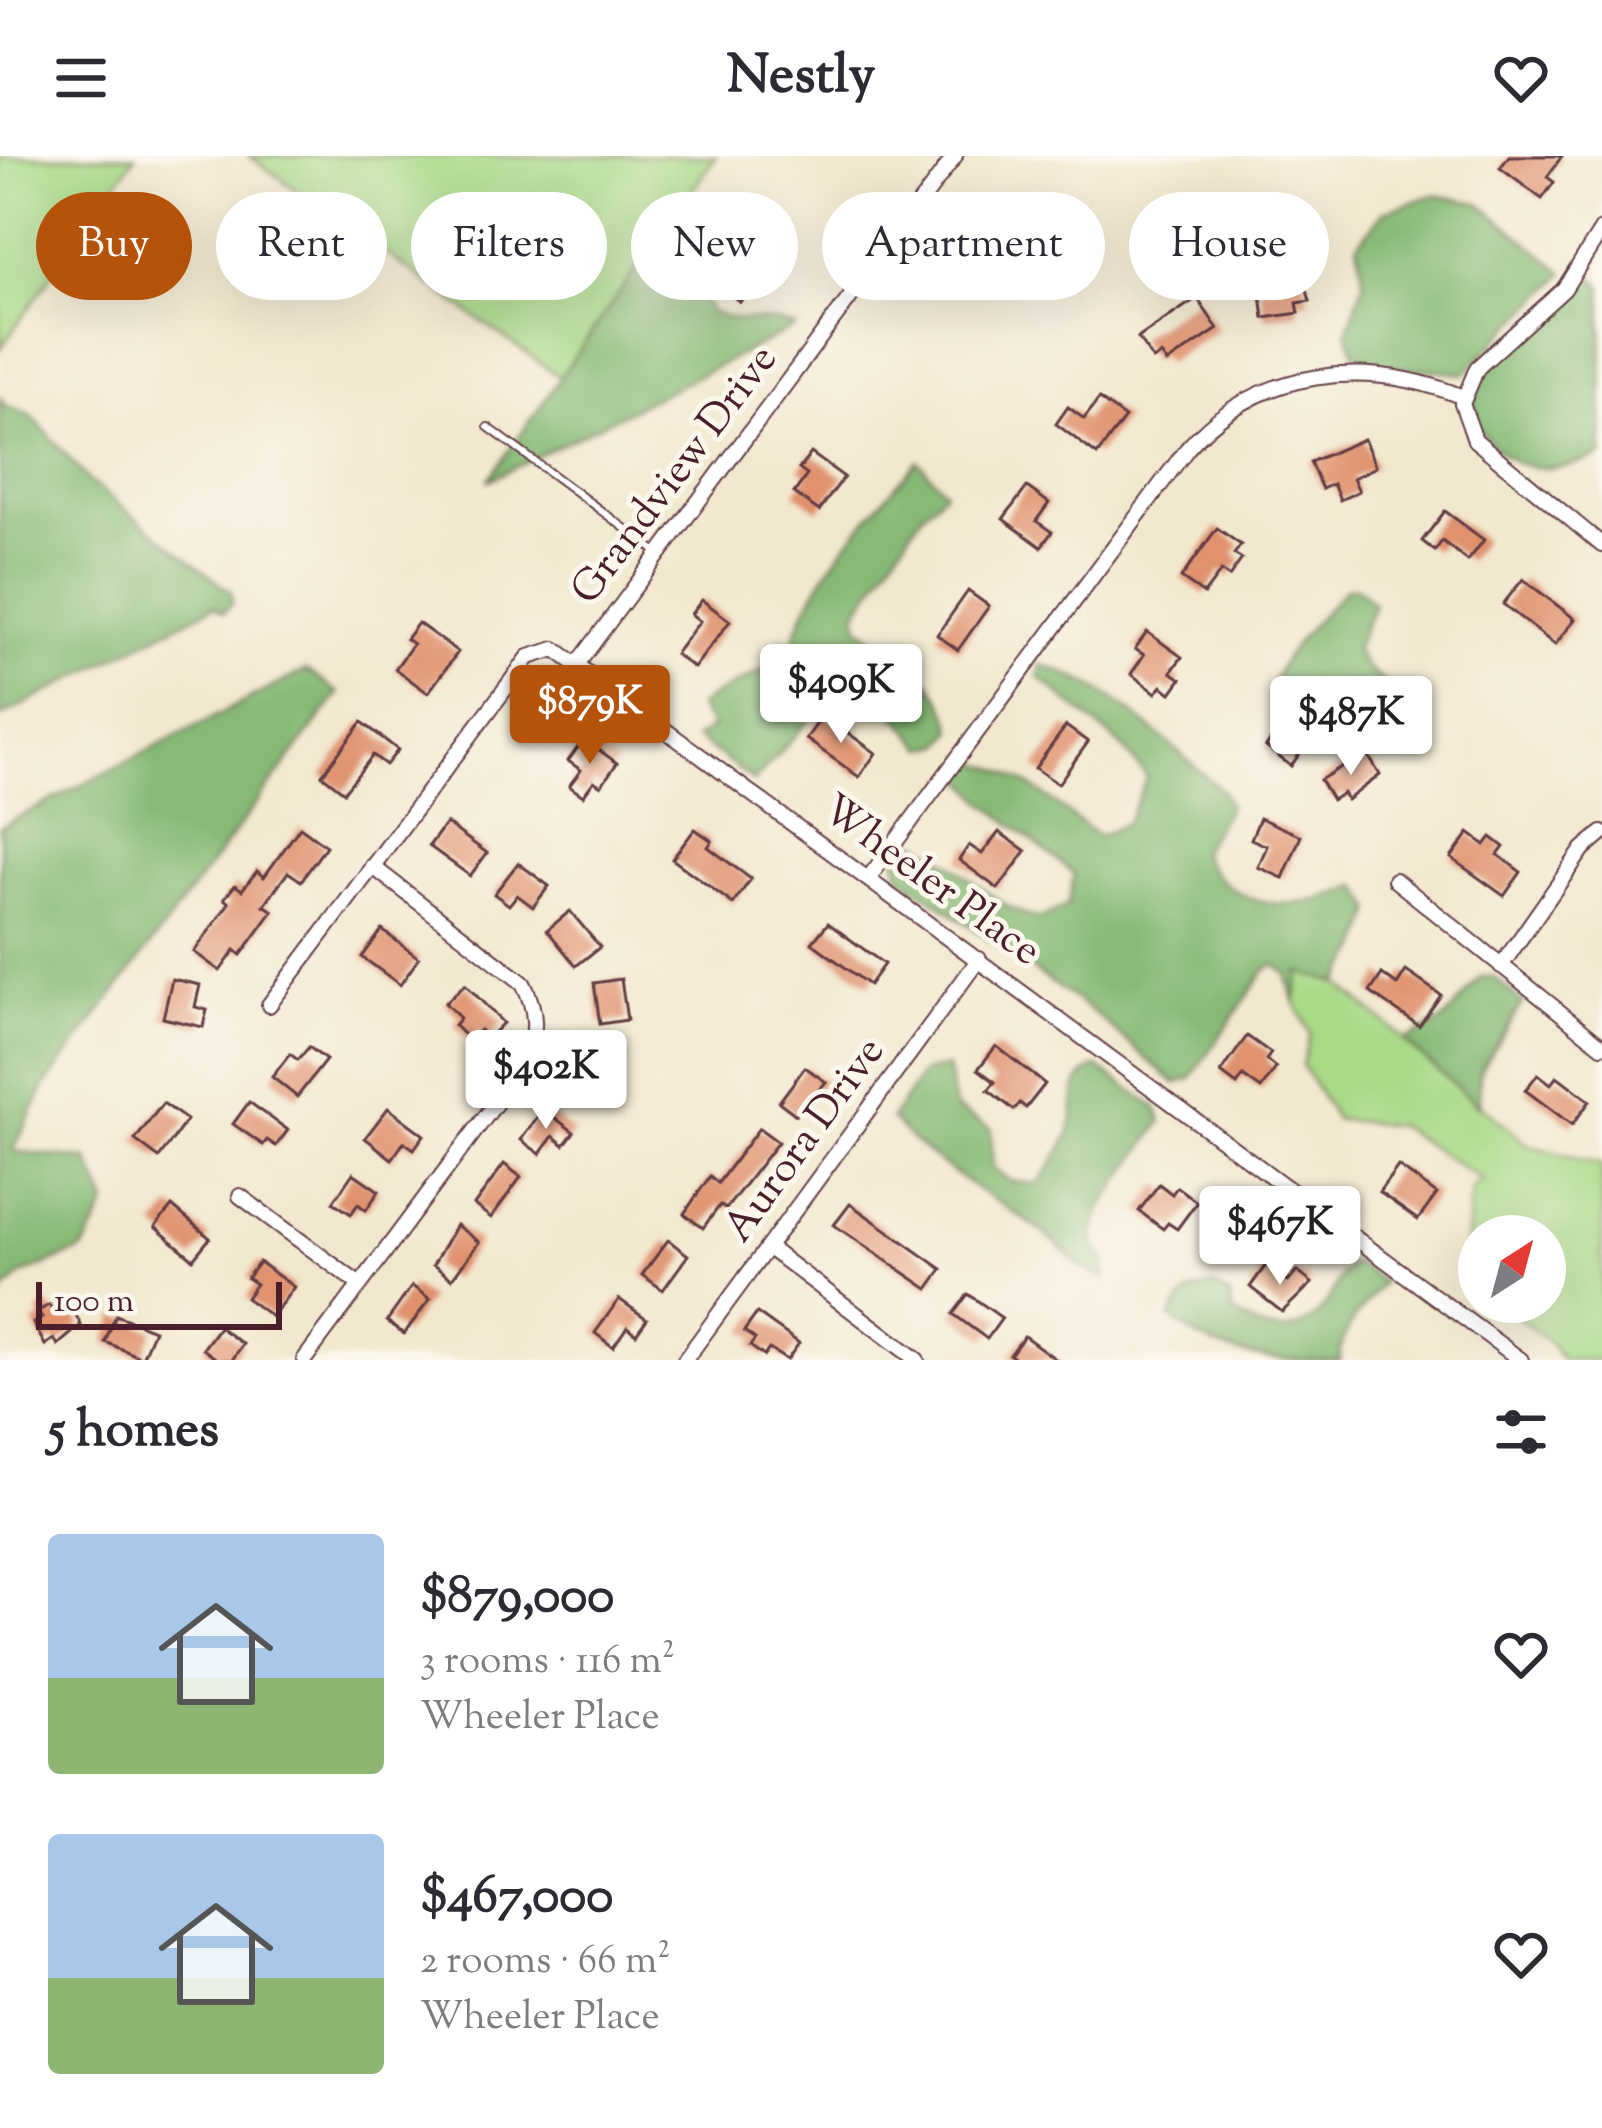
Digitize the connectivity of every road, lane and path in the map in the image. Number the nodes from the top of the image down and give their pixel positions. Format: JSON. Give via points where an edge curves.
{"nodes":[{"id":1,"x":955,"y":156,"type":"edge"},
{"id":2,"x":1602,"y":229,"type":"edge"},
{"id":3,"x":1463,"y":397,"type":"junction"},
{"id":4,"x":488,"y":427,"type":"dead end"},
{"id":5,"x":1602,"y":545,"type":"edge"},
{"id":6,"x":660,"y":554,"type":"junction"},
{"id":7,"x":579,"y":662,"type":"junction"},
{"id":8,"x":1602,"y":833,"type":"edge"},
{"id":9,"x":372,"y":866,"type":"junction"},
{"id":10,"x":868,"y":879,"type":"junction"},
{"id":11,"x":1395,"y":880,"type":"dead end"},
{"id":12,"x":979,"y":959,"type":"junction"},
{"id":13,"x":1501,"y":967,"type":"junction"},
{"id":14,"x":269,"y":1005,"type":"dead end"},
{"id":15,"x":1602,"y":1046,"type":"edge"},
{"id":16,"x":240,"y":1196,"type":"dead end"},
{"id":17,"x":769,"y":1248,"type":"junction"},
{"id":18,"x":360,"y":1285,"type":"junction"},
{"id":19,"x":304,"y":1360,"type":"edge"},
{"id":20,"x":685,"y":1360,"type":"edge"},
{"id":21,"x":917,"y":1360,"type":"edge"},
{"id":22,"x":1520,"y":1360,"type":"edge"}],
"edges":[{"from":1,"to":6,"type":"street","name":"Grandview Drive"},
{"from":2,"to":3,"type":"street","via":[[1564,289],[1478,368]]},
{"from":3,"to":5,"type":"street","via":[[1474,440]]},
{"from":3,"to":10,"type":"street","via":[[1399,377],[1312,376],[1254,394],[1216,419]]},
{"from":4,"to":6,"type":"lane"},
{"from":6,"to":7,"type":"street","name":"Grandview Drive"},
{"from":7,"to":9,"type":"street","via":[[555,649],[529,657]]},
{"from":7,"to":10,"type":"street","name":"Wheeler Place"},
{"from":8,"to":13,"type":"street"},
{"from":9,"to":14,"type":"street"},
{"from":9,"to":18,"type":"street","via":[[509,968],[530,997],[536,1026],[525,1064]]},
{"from":10,"to":12,"type":"street","name":"Wheeler Place"},
{"from":11,"to":13,"type":"street"},
{"from":12,"to":17,"type":"street","name":"Aurora Drive"},
{"from":12,"to":22,"type":"street","name":"Wheeler Place"},
{"from":13,"to":15,"type":"street"},
{"from":16,"to":18,"type":"street"},
{"from":17,"to":20,"type":"street","name":"Aurora Drive"},
{"from":17,"to":21,"type":"street"},
{"from":18,"to":19,"type":"street"}]}
